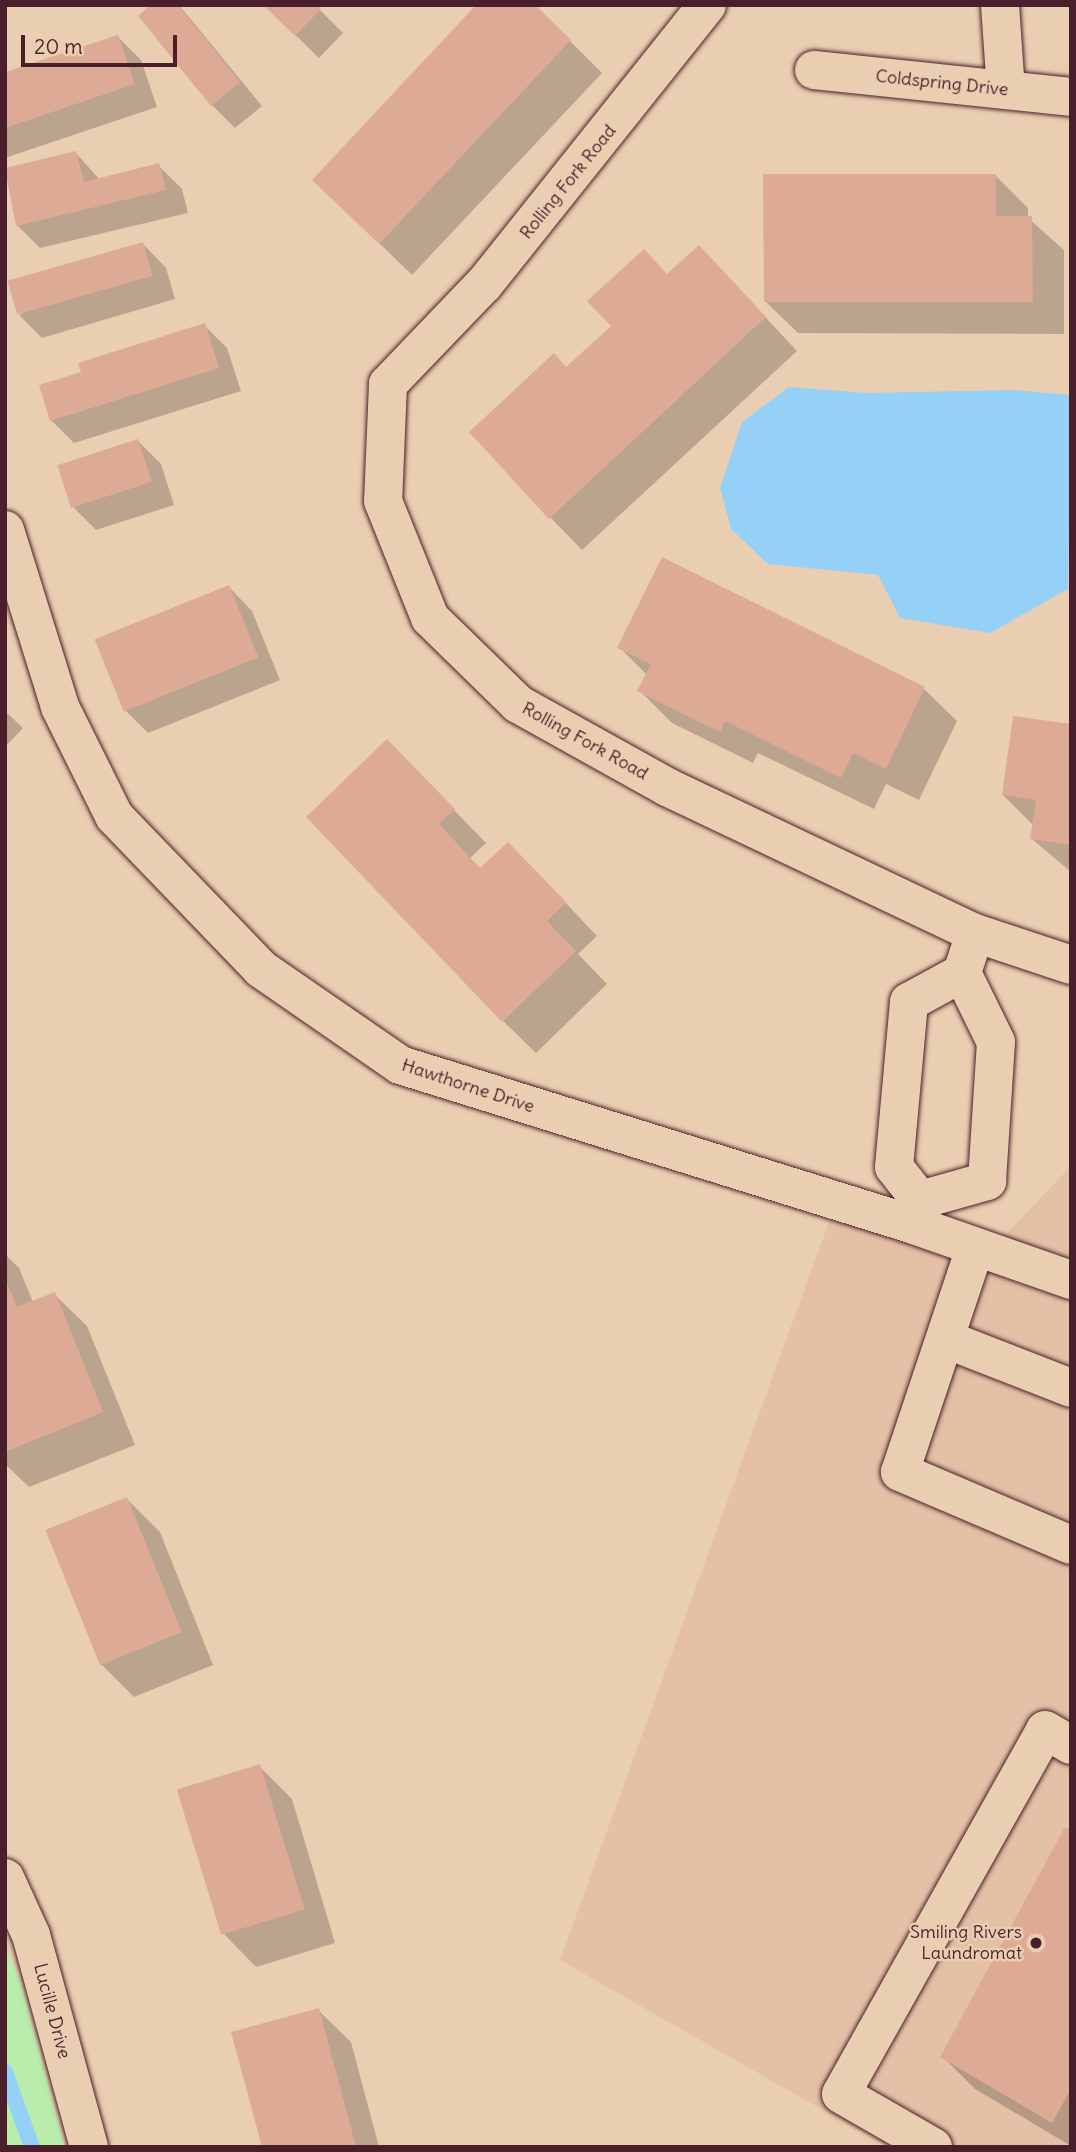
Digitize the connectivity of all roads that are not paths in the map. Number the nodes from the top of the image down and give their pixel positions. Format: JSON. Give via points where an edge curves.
{"nodes":[{"id":1,"x":707,"y":5,"type":"edge"},
{"id":2,"x":1000,"y":5,"type":"edge"},
{"id":3,"x":814,"y":70,"type":"dead end"},
{"id":4,"x":1006,"y":90,"type":"junction"},
{"id":5,"x":1071,"y":97,"type":"edge"},
{"id":6,"x":5,"y":530,"type":"edge"},
{"id":7,"x":975,"y":933,"type":"junction"},
{"id":8,"x":1071,"y":965,"type":"edge"},
{"id":9,"x":962,"y":973,"type":"junction"},
{"id":10,"x":916,"y":1212,"type":"junction"},
{"id":11,"x":975,"y":1248,"type":"junction"},
{"id":12,"x":1071,"y":1280,"type":"edge"},
{"id":13,"x":948,"y":1340,"type":"junction"},
{"id":14,"x":1071,"y":1388,"type":"edge"},
{"id":15,"x":1071,"y":1545,"type":"edge"},
{"id":16,"x":1058,"y":1737,"type":"edge"},
{"id":17,"x":5,"y":1878,"type":"edge"},
{"id":18,"x":89,"y":2147,"type":"edge"},
{"id":19,"x":933,"y":2147,"type":"edge"}],
"edges":[{"from":1,"to":7,"type":"street","name":"Rolling Fork Road","via":[[484,284],[388,384],[383,501],[430,618],[518,704],[667,787]]},
{"from":2,"to":4,"type":"street"},
{"from":3,"to":4,"type":"street","name":"Coldspring Drive"},
{"from":4,"to":5,"type":"street","name":"Coldspring Drive"},
{"from":6,"to":10,"type":"street","name":"Hawthorne Drive","via":[[60,707],[114,816],[261,969],[400,1065]]},
{"from":7,"to":8,"type":"street","name":"Rolling Fork Road"},
{"from":7,"to":9,"type":"street"},
{"from":9,"to":10,"type":"street","via":[[909,1002],[894,1167]]},
{"from":9,"to":10,"type":"street","via":[[996,1042],[987,1181]]},
{"from":10,"to":11,"type":"street","name":"Hawthorne Drive"},
{"from":11,"to":12,"type":"street","name":"Hawthorne Drive"},
{"from":11,"to":13,"type":"street"},
{"from":13,"to":14,"type":"street"},
{"from":13,"to":15,"type":"street","via":[[900,1472]]},
{"from":16,"to":19,"type":"street","via":[[841,2094]]},
{"from":17,"to":18,"type":"street","name":"Lucille Drive","via":[[31,1935]]}]}
